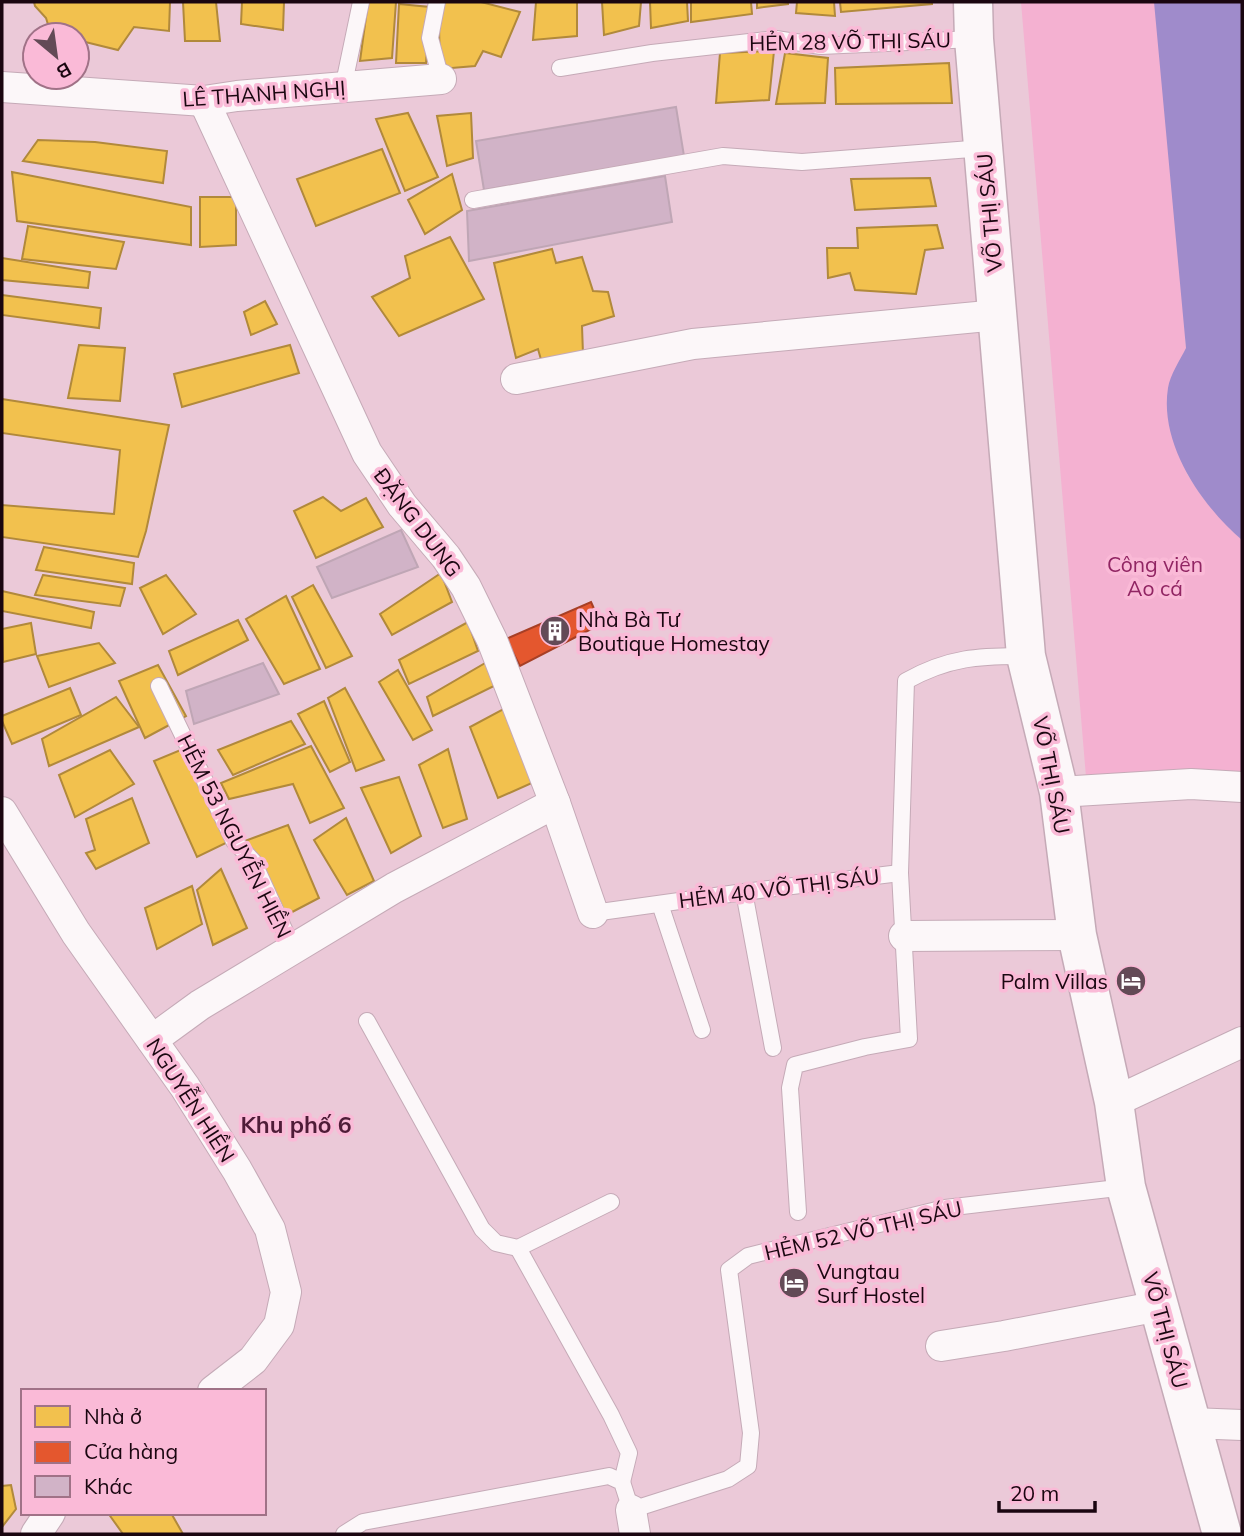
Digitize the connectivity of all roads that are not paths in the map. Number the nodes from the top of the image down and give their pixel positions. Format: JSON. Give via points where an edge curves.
{"nodes":[{"id":1,"x":361,"y":2,"type":"edge"},
{"id":2,"x":438,"y":2,"type":"edge"},
{"id":3,"x":974,"y":20,"type":"edge"},
{"id":4,"x":560,"y":68,"type":"dead end"},
{"id":5,"x":441,"y":79,"type":"joint"},
{"id":6,"x":2,"y":87,"type":"edge"},
{"id":7,"x":343,"y":88,"type":"junction"},
{"id":8,"x":204,"y":101,"type":"junction"},
{"id":9,"x":984,"y":148,"type":"junction"},
{"id":10,"x":473,"y":200,"type":"dead end"},
{"id":11,"x":998,"y":314,"type":"junction"},
{"id":12,"x":516,"y":379,"type":"dead end"},
{"id":13,"x":1026,"y":656,"type":"junction"},
{"id":14,"x":159,"y":686,"type":"dead end"},
{"id":15,"x":1242,"y":786,"type":"edge"},
{"id":16,"x":1059,"y":792,"type":"junction"},
{"id":17,"x":555,"y":803,"type":"junction"},
{"id":18,"x":2,"y":812,"type":"edge"},
{"id":19,"x":900,"y":873,"type":"junction"},
{"id":20,"x":744,"y":892,"type":"junction"},
{"id":21,"x":660,"y":904,"type":"junction"},
{"id":22,"x":593,"y":914,"type":"joint"},
{"id":23,"x":1077,"y":935,"type":"junction"},
{"id":24,"x":904,"y":936,"type":"junction"},
{"id":25,"x":293,"y":949,"type":"junction"},
{"id":26,"x":367,"y":1021,"type":"dead end"},
{"id":27,"x":702,"y":1030,"type":"dead end"},
{"id":28,"x":152,"y":1040,"type":"junction"},
{"id":29,"x":1242,"y":1042,"type":"edge"},
{"id":30,"x":773,"y":1048,"type":"dead end"},
{"id":31,"x":1114,"y":1102,"type":"junction"},
{"id":32,"x":1126,"y":1187,"type":"junction"},
{"id":33,"x":611,"y":1202,"type":"dead end"},
{"id":34,"x":798,"y":1212,"type":"dead end"},
{"id":35,"x":518,"y":1248,"type":"junction"},
{"id":36,"x":1159,"y":1306,"type":"junction"},
{"id":37,"x":941,"y":1346,"type":"dead end"},
{"id":38,"x":216,"y":1389,"type":"edge"},
{"id":39,"x":1191,"y":1423,"type":"junction"},
{"id":40,"x":1242,"y":1425,"type":"edge"},
{"id":41,"x":629,"y":1509,"type":"edge"},
{"id":42,"x":49,"y":1515,"type":"edge"},
{"id":43,"x":36,"y":1534,"type":"edge"},
{"id":44,"x":344,"y":1534,"type":"edge"},
{"id":45,"x":1222,"y":1534,"type":"edge"}],
"edges":[{"from":1,"to":7,"type":"lane"},
{"from":2,"to":5,"type":"lane","via":[[430,38]]},
{"from":3,"to":4,"type":"lane","name":"HẺM 28 VÕ THỊ SÁU","via":[[821,46],[776,39]]},
{"from":3,"to":9,"type":"street","name":"VÕ THỊ SÁU"},
{"from":5,"to":7,"type":"street","name":"LÊ THANH NGHỊ"},
{"from":6,"to":8,"type":"street","name":"LÊ THANH NGHỊ"},
{"from":7,"to":8,"type":"street","name":"LÊ THANH NGHỊ"},
{"from":8,"to":17,"type":"street","name":"ĐẶNG DUNG","via":[[367,453],[402,505],[446,557],[477,608]]},
{"from":9,"to":10,"type":"lane","via":[[802,162],[723,156]]},
{"from":9,"to":11,"type":"street","name":"VÕ THỊ SÁU"},
{"from":11,"to":12,"type":"street","via":[[693,344]]},
{"from":11,"to":13,"type":"street","name":"VÕ THỊ SÁU"},
{"from":13,"to":16,"type":"street","name":"VÕ THỊ SÁU"},
{"from":13,"to":19,"type":"lane","name":"HẺM 40 VÕ THỊ SÁU","via":[[953,662],[906,681]]},
{"from":14,"to":25,"type":"lane","name":"HẺM 53 NGUYỄN HIỀN","via":[[234,841],[253,861]]},
{"from":15,"to":16,"type":"street","via":[[1191,784]]},
{"from":16,"to":23,"type":"street","name":"VÕ THỊ SÁU"},
{"from":17,"to":22,"type":"street","name":"ĐẶNG DUNG"},
{"from":17,"to":25,"type":"street","via":[[394,888]]},
{"from":18,"to":28,"type":"street","name":"NGUYỄN HIỀN","via":[[76,933]]},
{"from":19,"to":20,"type":"lane","name":"HẺM 40 VÕ THỊ SÁU"},
{"from":19,"to":24,"type":"lane"},
{"from":20,"to":21,"type":"lane","name":"HẺM 40 VÕ THỊ SÁU"},
{"from":20,"to":30,"type":"lane"},
{"from":21,"to":22,"type":"lane","name":"HẺM 40 VÕ THỊ SÁU"},
{"from":21,"to":27,"type":"lane"},
{"from":23,"to":24,"type":"street"},
{"from":23,"to":31,"type":"street","name":"VÕ THỊ SÁU"},
{"from":24,"to":34,"type":"lane","via":[[909,1039],[795,1065],[790,1088]]},
{"from":25,"to":28,"type":"street"},
{"from":26,"to":35,"type":"lane","via":[[482,1229],[496,1243]]},
{"from":28,"to":38,"type":"street","name":"NGUYỄN HIỀN","via":[[270,1229],[286,1292],[279,1325],[253,1360]]},
{"from":29,"to":31,"type":"street"},
{"from":31,"to":32,"type":"street","name":"VÕ THỊ SÁU"},
{"from":32,"to":36,"type":"street","name":"VÕ THỊ SÁU"},
{"from":32,"to":41,"type":"lane","name":"HẺM 52 VÕ THỊ SÁU","via":[[945,1208],[748,1256],[729,1270],[751,1433],[748,1466],[728,1479]]},
{"from":33,"to":35,"type":"lane"},
{"from":35,"to":41,"type":"lane","via":[[629,1453]]},
{"from":36,"to":37,"type":"street"},
{"from":36,"to":39,"type":"street","name":"VÕ THỊ SÁU"},
{"from":39,"to":40,"type":"street"},
{"from":39,"to":45,"type":"street","name":"VÕ THỊ SÁU"},
{"from":41,"to":44,"type":"lane","via":[[609,1476],[363,1522]]},
{"from":42,"to":43,"type":"street"}]}
